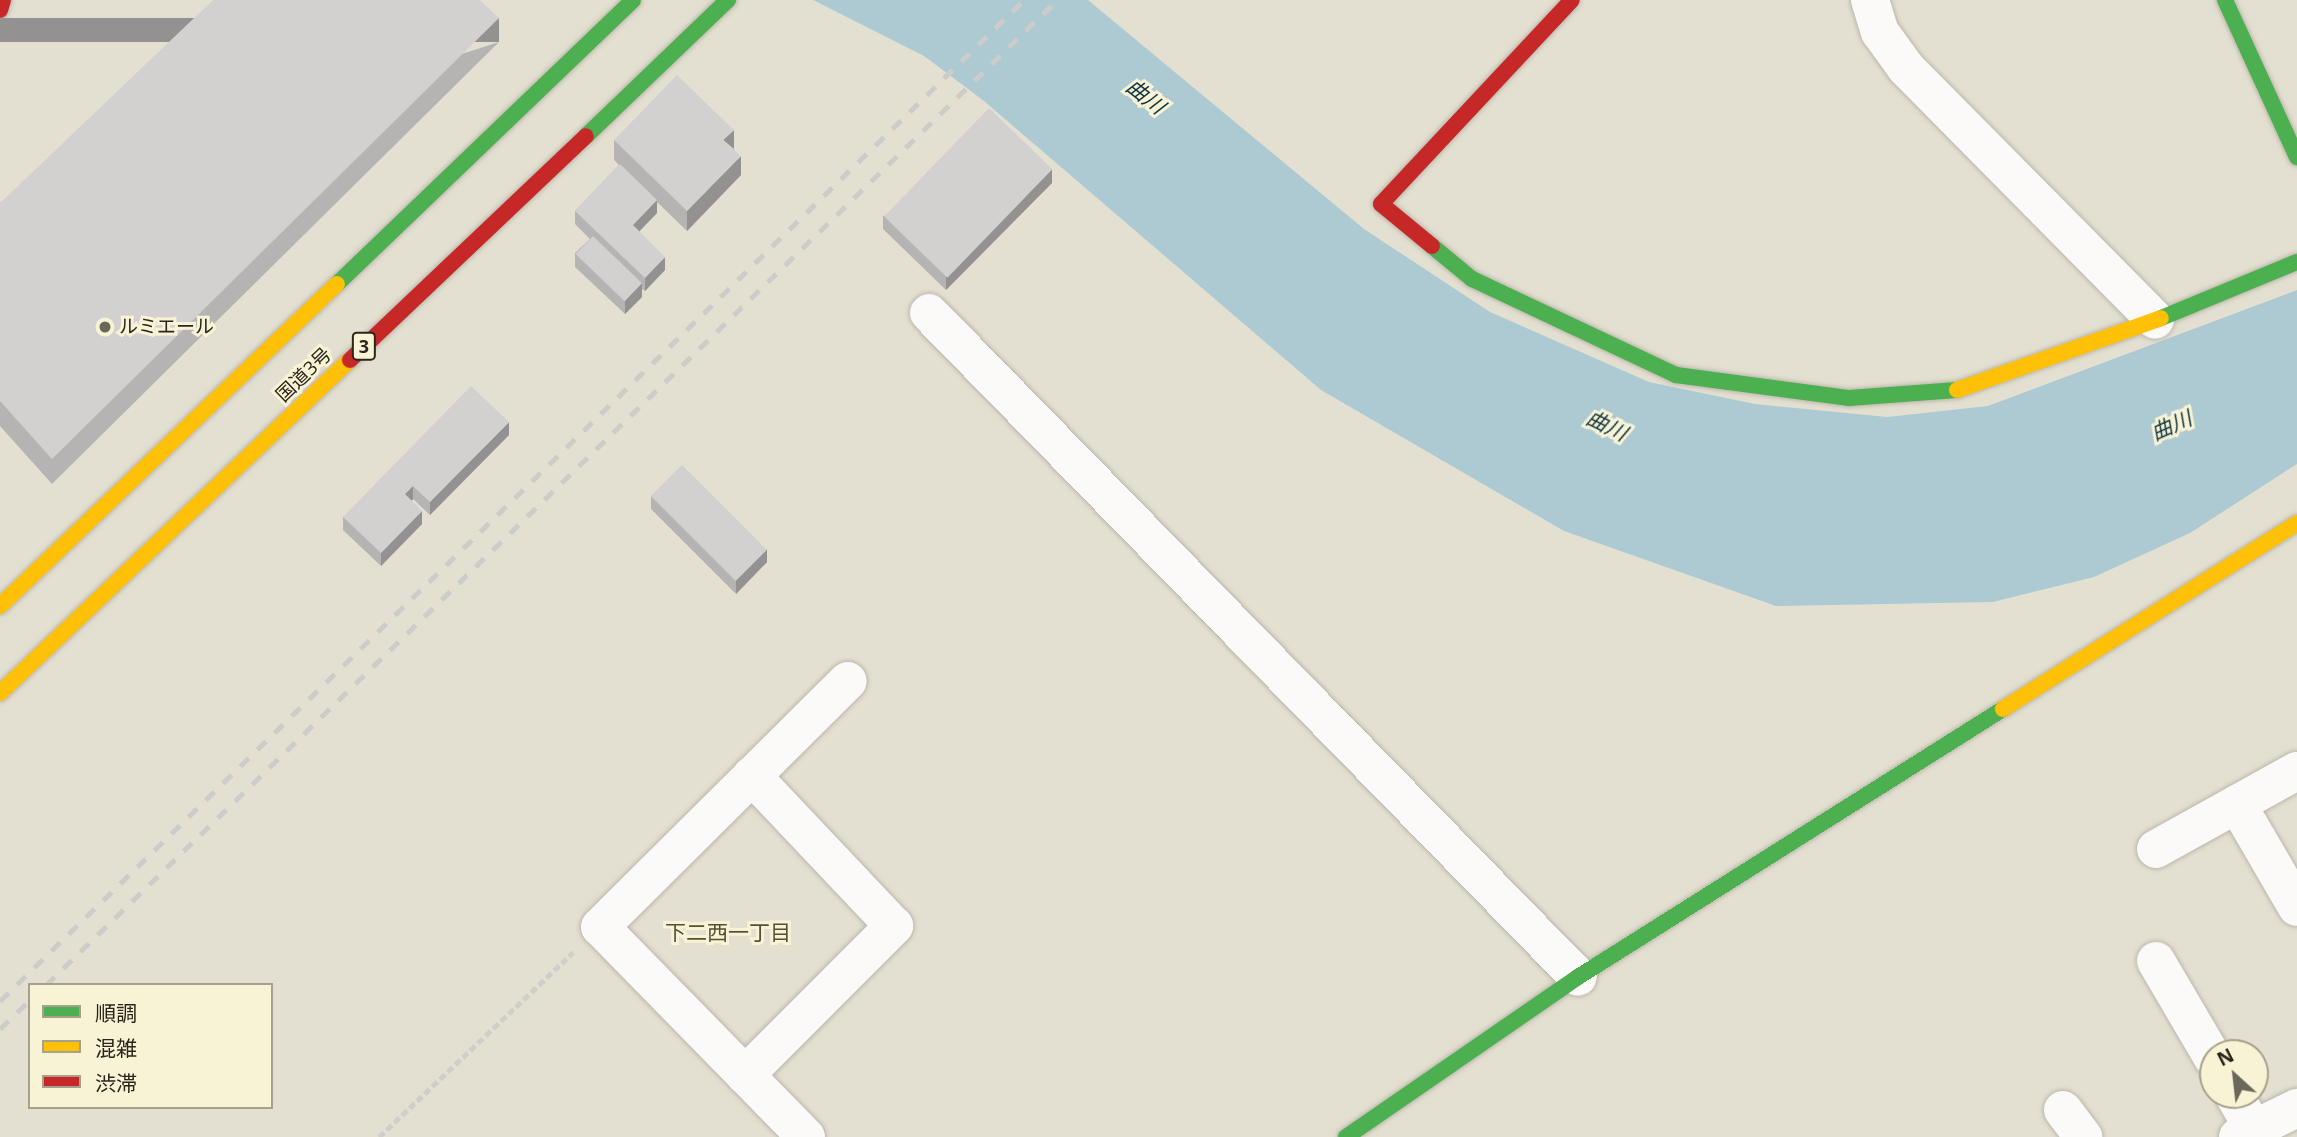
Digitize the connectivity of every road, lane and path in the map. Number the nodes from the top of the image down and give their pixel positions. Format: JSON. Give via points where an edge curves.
{"nodes":[{"id":1,"x":3,"y":0,"type":"edge"},
{"id":2,"x":633,"y":0,"type":"edge"},
{"id":3,"x":729,"y":0,"type":"edge"},
{"id":4,"x":1572,"y":0,"type":"edge"},
{"id":5,"x":1870,"y":0,"type":"edge"},
{"id":6,"x":2225,"y":0,"type":"edge"},
{"id":7,"x":0,"y":10,"type":"edge"},
{"id":8,"x":2297,"y":157,"type":"edge"},
{"id":9,"x":2297,"y":262,"type":"edge"},
{"id":10,"x":929,"y":313,"type":"dead end"},
{"id":11,"x":2155,"y":320,"type":"junction"},
{"id":12,"x":2297,"y":523,"type":"edge"},
{"id":13,"x":0,"y":606,"type":"edge"},
{"id":14,"x":848,"y":681,"type":"dead end"},
{"id":15,"x":0,"y":692,"type":"edge"},
{"id":16,"x":2297,"y":771,"type":"edge"},
{"id":17,"x":752,"y":776,"type":"junction"},
{"id":18,"x":2237,"y":804,"type":"junction"},
{"id":19,"x":2156,"y":849,"type":"dead end"},
{"id":20,"x":2297,"y":907,"type":"edge"},
{"id":21,"x":600,"y":927,"type":"junction"},
{"id":22,"x":2156,"y":961,"type":"dead end"},
{"id":23,"x":1578,"y":977,"type":"junction"},
{"id":24,"x":2202,"y":1039,"type":"edge"},
{"id":25,"x":745,"y":1075,"type":"junction"},
{"id":26,"x":2297,"y":1108,"type":"edge"},
{"id":27,"x":2238,"y":1109,"type":"edge"},
{"id":28,"x":2246,"y":1133,"type":"edge"},
{"id":29,"x":379,"y":1137,"type":"edge"},
{"id":30,"x":806,"y":1137,"type":"edge"},
{"id":31,"x":1346,"y":1137,"type":"edge"}],
"edges":[{"from":1,"to":7,"type":"main road"},
{"from":2,"to":13,"type":"main road"},
{"from":3,"to":15,"type":"main road","name":"国道3号","number":"3"},
{"from":4,"to":11,"type":"main road","via":[[1381,204],[1472,279],[1676,375],[1849,398],[1940,395],[2093,347]]},
{"from":5,"to":11,"type":"street","via":[[1880,32],[1906,68]]},
{"from":6,"to":8,"type":"main road"},
{"from":9,"to":11,"type":"main road"},
{"from":10,"to":23,"type":"street"},
{"from":12,"to":23,"type":"main road"},
{"from":14,"to":17,"type":"street"},
{"from":16,"to":18,"type":"street"},
{"from":17,"to":21,"type":"street"},
{"from":17,"to":25,"type":"street","via":[[894,926]]},
{"from":18,"to":19,"type":"street"},
{"from":18,"to":20,"type":"street"},
{"from":21,"to":25,"type":"street"},
{"from":21,"to":29,"type":"path"},
{"from":22,"to":24,"type":"street"},
{"from":23,"to":31,"type":"main road"},
{"from":25,"to":30,"type":"street"},
{"from":26,"to":28,"type":"street"},
{"from":27,"to":28,"type":"street"}]}
